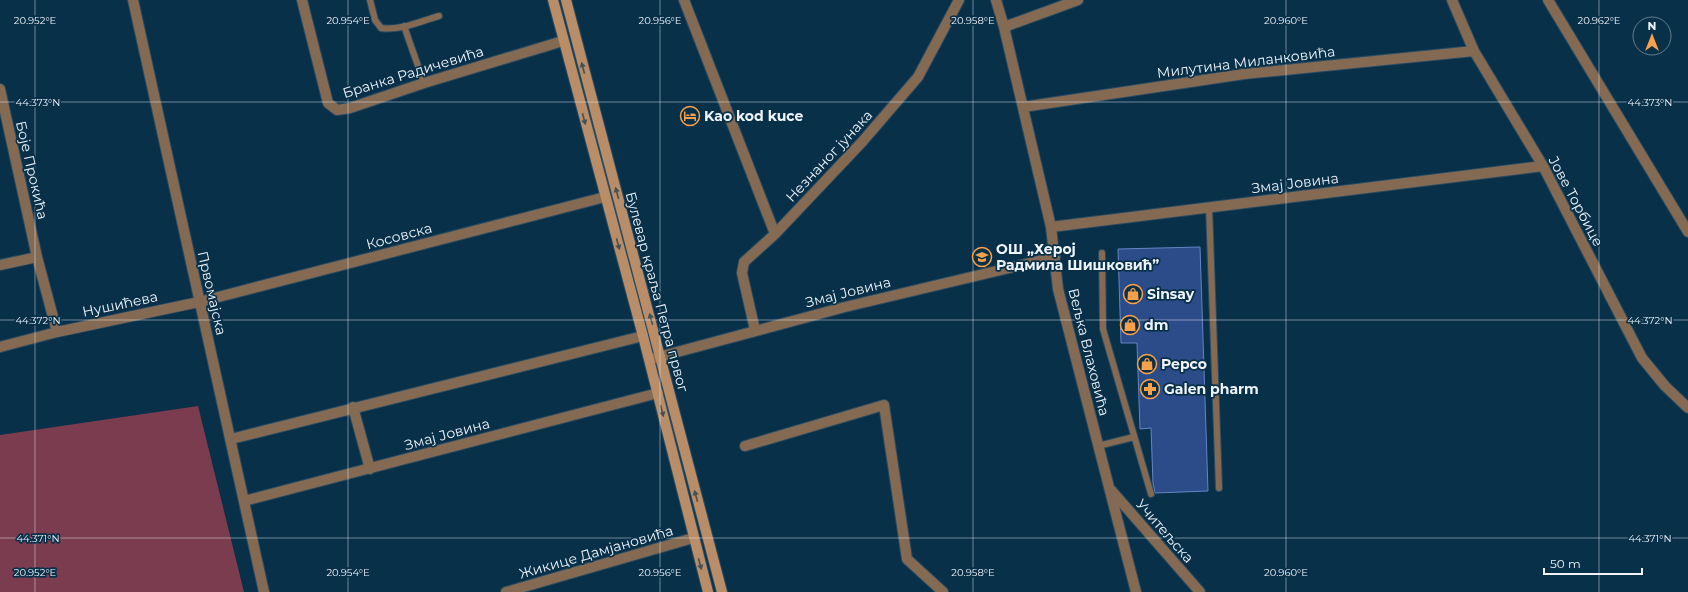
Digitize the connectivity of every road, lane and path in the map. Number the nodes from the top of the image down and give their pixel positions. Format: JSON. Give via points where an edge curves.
{"nodes":[{"id":1,"x":133,"y":0,"type":"edge"},
{"id":2,"x":302,"y":0,"type":"edge"},
{"id":3,"x":370,"y":0,"type":"edge"},
{"id":4,"x":552,"y":0,"type":"edge"},
{"id":5,"x":566,"y":0,"type":"edge"},
{"id":6,"x":684,"y":0,"type":"edge"},
{"id":7,"x":959,"y":0,"type":"edge"},
{"id":8,"x":996,"y":0,"type":"edge"},
{"id":9,"x":1078,"y":0,"type":"edge"},
{"id":10,"x":1452,"y":0,"type":"edge"},
{"id":11,"x":1548,"y":0,"type":"edge"},
{"id":12,"x":439,"y":16,"type":"dead end"},
{"id":13,"x":404,"y":26,"type":"junction"},
{"id":14,"x":1004,"y":27,"type":"junction"},
{"id":15,"x":563,"y":41,"type":"junction"},
{"id":16,"x":1474,"y":51,"type":"junction"},
{"id":17,"x":424,"y":83,"type":"junction"},
{"id":18,"x":0,"y":89,"type":"edge"},
{"id":19,"x":1023,"y":107,"type":"junction"},
{"id":20,"x":1543,"y":166,"type":"junction"},
{"id":21,"x":605,"y":197,"type":"junction"},
{"id":22,"x":1209,"y":207,"type":"junction"},
{"id":23,"x":1051,"y":227,"type":"junction"},
{"id":24,"x":1688,"y":232,"type":"edge"},
{"id":25,"x":775,"y":234,"type":"junction"},
{"id":26,"x":1102,"y":252,"type":"dead end"},
{"id":27,"x":37,"y":257,"type":"junction"},
{"id":28,"x":1055,"y":257,"type":"junction"},
{"id":29,"x":0,"y":265,"type":"edge"},
{"id":30,"x":199,"y":302,"type":"junction"},
{"id":31,"x":755,"y":330,"type":"junction"},
{"id":32,"x":57,"y":332,"type":"junction"},
{"id":33,"x":643,"y":336,"type":"junction"},
{"id":34,"x":0,"y":347,"type":"edge"},
{"id":35,"x":661,"y":356,"type":"junction"},
{"id":36,"x":649,"y":360,"type":"junction"},
{"id":37,"x":658,"y":393,"type":"junction"},
{"id":38,"x":1688,"y":406,"type":"edge"},
{"id":39,"x":353,"y":407,"type":"junction"},
{"id":40,"x":1134,"y":437,"type":"junction"},
{"id":41,"x":231,"y":439,"type":"junction"},
{"id":42,"x":745,"y":446,"type":"dead end"},
{"id":43,"x":1098,"y":446,"type":"junction"},
{"id":44,"x":370,"y":469,"type":"junction"},
{"id":45,"x":1109,"y":488,"type":"junction"},
{"id":46,"x":1219,"y":488,"type":"dead end"},
{"id":47,"x":1151,"y":494,"type":"dead end"},
{"id":48,"x":244,"y":501,"type":"junction"},
{"id":49,"x":693,"y":538,"type":"junction"},
{"id":50,"x":264,"y":592,"type":"edge"},
{"id":51,"x":506,"y":592,"type":"edge"},
{"id":52,"x":708,"y":592,"type":"edge"},
{"id":53,"x":722,"y":592,"type":"edge"},
{"id":54,"x":943,"y":592,"type":"edge"},
{"id":55,"x":1136,"y":592,"type":"edge"},
{"id":56,"x":1200,"y":592,"type":"edge"}],
"edges":[{"from":1,"to":30,"type":"street","name":"Првомајска"},
{"from":2,"to":17,"type":"street","name":"Бранка Радичевића","via":[[328,103],[337,110]]},
{"from":3,"to":13,"type":"lane","via":[[375,20],[381,28]]},
{"from":4,"to":15,"type":"main road","name":"Булевар краља Петра првог"},
{"from":35,"to":5,"type":"main road","name":"Булевар краља Петра првог","one_way":true},
{"from":6,"to":25,"type":"street"},
{"from":7,"to":25,"type":"street","name":"Незнаног јунака","via":[[918,77],[862,142]]},
{"from":8,"to":14,"type":"street","name":"Вељка Влаховића"},
{"from":9,"to":14,"type":"street"},
{"from":10,"to":16,"type":"street","name":"Јове Торбице"},
{"from":11,"to":24,"type":"street"},
{"from":12,"to":13,"type":"lane"},
{"from":13,"to":17,"type":"lane"},
{"from":14,"to":19,"type":"street","name":"Вељка Влаховића"},
{"from":15,"to":17,"type":"street","name":"Бранка Радичевића"},
{"from":15,"to":21,"type":"main road","name":"Булевар краља Петра првог","one_way":true},
{"from":16,"to":19,"type":"street","name":"Милутина Миланковића","via":[[1244,74]]},
{"from":16,"to":20,"type":"street","name":"Јове Торбице"},
{"from":18,"to":27,"type":"street","name":"Боје Прокића"},
{"from":19,"to":23,"type":"street","name":"Вељка Влаховића"},
{"from":20,"to":22,"type":"street","name":"Змај Јовина"},
{"from":20,"to":38,"type":"street","name":"Јове Торбице","via":[[1642,358],[1665,386]]},
{"from":21,"to":30,"type":"street","name":"Косовска"},
{"from":21,"to":33,"type":"main road","name":"Булевар краља Петра првог","one_way":true},
{"from":22,"to":23,"type":"street","name":"Змај Јовина"},
{"from":22,"to":46,"type":"lane"},
{"from":23,"to":28,"type":"street","name":"Вељка Влаховића"},
{"from":25,"to":31,"type":"street","name":"Незнаног јунака","via":[[744,262],[742,274]]},
{"from":26,"to":40,"type":"lane","via":[[1103,330]]},
{"from":27,"to":29,"type":"street"},
{"from":27,"to":32,"type":"street","name":"Боје Прокића"},
{"from":28,"to":31,"type":"street","name":"Змај Јовина"},
{"from":28,"to":43,"type":"street","name":"Вељка Влаховића","via":[[1058,289]]},
{"from":30,"to":32,"type":"street","name":"Нушићева"},
{"from":30,"to":41,"type":"street","name":"Првомајска"},
{"from":31,"to":35,"type":"street","name":"Змај Јовина"},
{"from":32,"to":34,"type":"street","name":"Нушићева"},
{"from":33,"to":36,"type":"main road","name":"Булевар краља Петра првог"},
{"from":33,"to":39,"type":"street"},
{"from":35,"to":36,"type":"street","name":"Змај Јовина"},
{"from":53,"to":35,"type":"main road","name":"Булевар краља Петра првог","one_way":true},
{"from":36,"to":37,"type":"main road","name":"Булевар краља Петра првог"},
{"from":37,"to":44,"type":"street","name":"Змај Јовина"},
{"from":37,"to":49,"type":"main road","name":"Булевар краља Петра првог","one_way":true},
{"from":39,"to":41,"type":"street"},
{"from":39,"to":44,"type":"street"},
{"from":40,"to":43,"type":"lane"},
{"from":40,"to":47,"type":"lane"},
{"from":41,"to":48,"type":"street","name":"Првомајска"},
{"from":42,"to":54,"type":"street","via":[[884,405],[907,559]]},
{"from":43,"to":45,"type":"street","name":"Вељка Влаховића"},
{"from":44,"to":48,"type":"street","name":"Змај Јовина"},
{"from":45,"to":55,"type":"street","name":"Вељка Влаховића"},
{"from":45,"to":56,"type":"street","name":"Учитељска"},
{"from":48,"to":50,"type":"street","name":"Првомајска"},
{"from":49,"to":51,"type":"street","name":"Жикице Дамјановића"},
{"from":49,"to":52,"type":"main road","name":"Булевар краља Петра првог","one_way":true}]}
